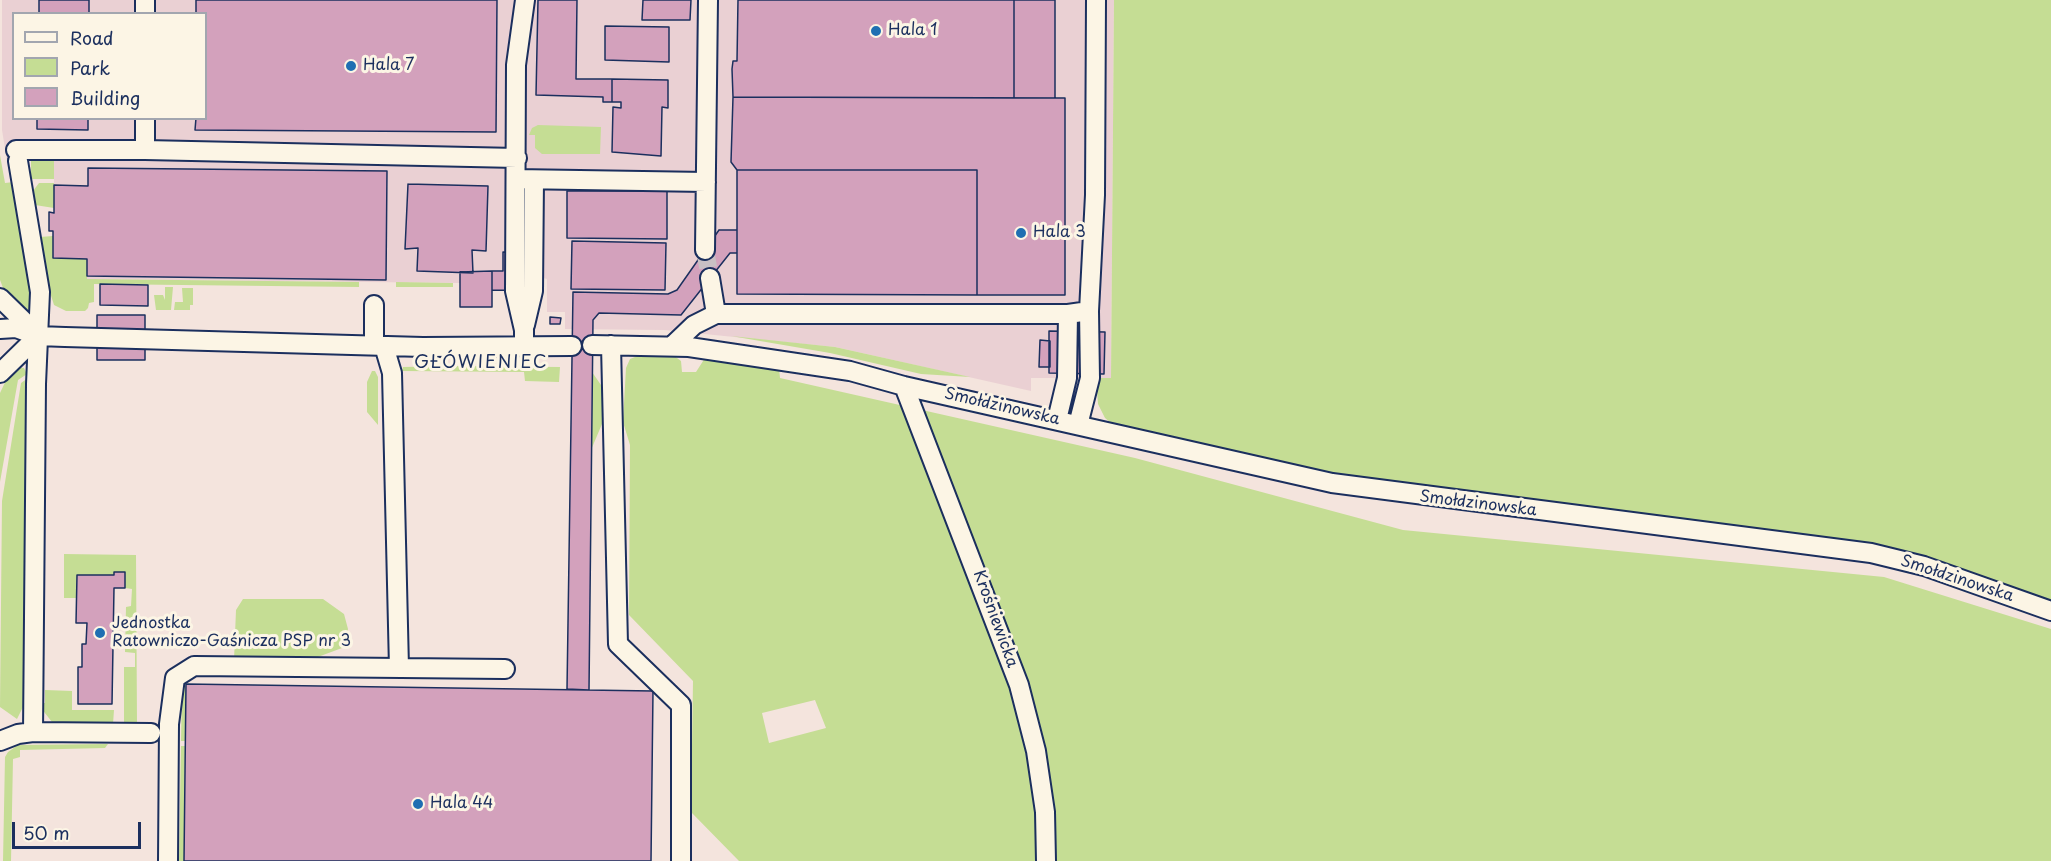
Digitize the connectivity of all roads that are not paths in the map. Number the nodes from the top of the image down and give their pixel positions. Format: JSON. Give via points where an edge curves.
{"nodes":[{"id":1,"x":525,"y":0,"type":"edge"},
{"id":2,"x":708,"y":0,"type":"edge"},
{"id":3,"x":1096,"y":0,"type":"edge"},
{"id":4,"x":145,"y":120,"type":"edge"},
{"id":5,"x":145,"y":150,"type":"junction"},
{"id":6,"x":517,"y":158,"type":"junction"},
{"id":7,"x":525,"y":179,"type":"junction"},
{"id":8,"x":706,"y":182,"type":"junction"},
{"id":9,"x":705,"y":250,"type":"tunnel mouth"},
{"id":10,"x":710,"y":278,"type":"tunnel mouth"},
{"id":11,"x":0,"y":298,"type":"edge"},
{"id":12,"x":374,"y":305,"type":"dead end"},
{"id":13,"x":1089,"y":310,"type":"junction"},
{"id":14,"x":716,"y":314,"type":"junction"},
{"id":15,"x":1068,"y":315,"type":"junction"},
{"id":16,"x":0,"y":329,"type":"edge"},
{"id":17,"x":38,"y":336,"type":"junction"},
{"id":18,"x":524,"y":339,"type":"junction"},
{"id":19,"x":379,"y":345,"type":"junction"},
{"id":20,"x":592,"y":345,"type":"dead end"},
{"id":21,"x":611,"y":345,"type":"junction"},
{"id":22,"x":572,"y":346,"type":"dead end"},
{"id":23,"x":672,"y":346,"type":"junction"},
{"id":24,"x":0,"y":351,"type":"edge"},
{"id":25,"x":22,"y":351,"type":"junction"},
{"id":26,"x":0,"y":373,"type":"edge"},
{"id":27,"x":904,"y":386,"type":"junction"},
{"id":28,"x":1057,"y":420,"type":"junction"},
{"id":29,"x":1078,"y":425,"type":"junction"},
{"id":30,"x":2051,"y":611,"type":"edge"},
{"id":31,"x":399,"y":668,"type":"junction"},
{"id":32,"x":505,"y":669,"type":"dead end"},
{"id":33,"x":33,"y":732,"type":"junction"},
{"id":34,"x":151,"y":733,"type":"dead end"},
{"id":35,"x":0,"y":741,"type":"edge"},
{"id":36,"x":168,"y":861,"type":"edge"},
{"id":37,"x":681,"y":861,"type":"edge"},
{"id":38,"x":1047,"y":861,"type":"edge"}],
"edges":[{"from":1,"to":6,"type":"street","via":[[516,65]]},
{"from":2,"to":8,"type":"street"},
{"from":3,"to":13,"type":"street","via":[[1095,195]]},
{"from":4,"to":5,"type":"street"},
{"from":5,"to":6,"type":"street"},
{"from":5,"to":17,"type":"street","via":[[17,156],[40,292]]},
{"from":6,"to":7,"type":"street"},
{"from":7,"to":8,"type":"street"},
{"from":7,"to":18,"type":"street","via":[[533,291]]},
{"from":8,"to":9,"type":"street"},
{"from":10,"to":14,"type":"street"},
{"from":11,"to":17,"type":"street"},
{"from":12,"to":19,"type":"street"},
{"from":13,"to":15,"type":"street"},
{"from":13,"to":29,"type":"street","via":[[1090,378]]},
{"from":14,"to":15,"type":"street"},
{"from":14,"to":23,"type":"street","via":[[694,325]]},
{"from":15,"to":28,"type":"street","via":[[1067,378]]},
{"from":16,"to":17,"type":"street","via":[[25,330]]},
{"from":17,"to":19,"type":"street"},
{"from":17,"to":25,"type":"street"},
{"from":17,"to":33,"type":"street"},
{"from":18,"to":19,"type":"street"},
{"from":18,"to":22,"type":"street"},
{"from":19,"to":31,"type":"street","via":[[392,373]]},
{"from":20,"to":21,"type":"street","name":"Smołdzinowska"},
{"from":21,"to":23,"type":"street","name":"Smołdzinowska"},
{"from":21,"to":37,"type":"street","via":[[618,644],[681,705]]},
{"from":23,"to":27,"type":"street","name":"Smołdzinowska","via":[[794,361]]},
{"from":24,"to":25,"type":"street"},
{"from":25,"to":26,"type":"street"},
{"from":27,"to":28,"type":"street","name":"Smołdzinowska"},
{"from":27,"to":38,"type":"street","name":"Krośniewicka","via":[[1019,685],[1036,751]]},
{"from":28,"to":29,"type":"street","name":"Smołdzinowska"},
{"from":29,"to":30,"type":"street","name":"Smołdzinowska","via":[[1332,483],[1871,553],[1924,566]]},
{"from":31,"to":32,"type":"street"},
{"from":31,"to":36,"type":"street","via":[[194,666],[175,678],[169,724]]},
{"from":33,"to":34,"type":"street"},
{"from":33,"to":35,"type":"street"}]}
